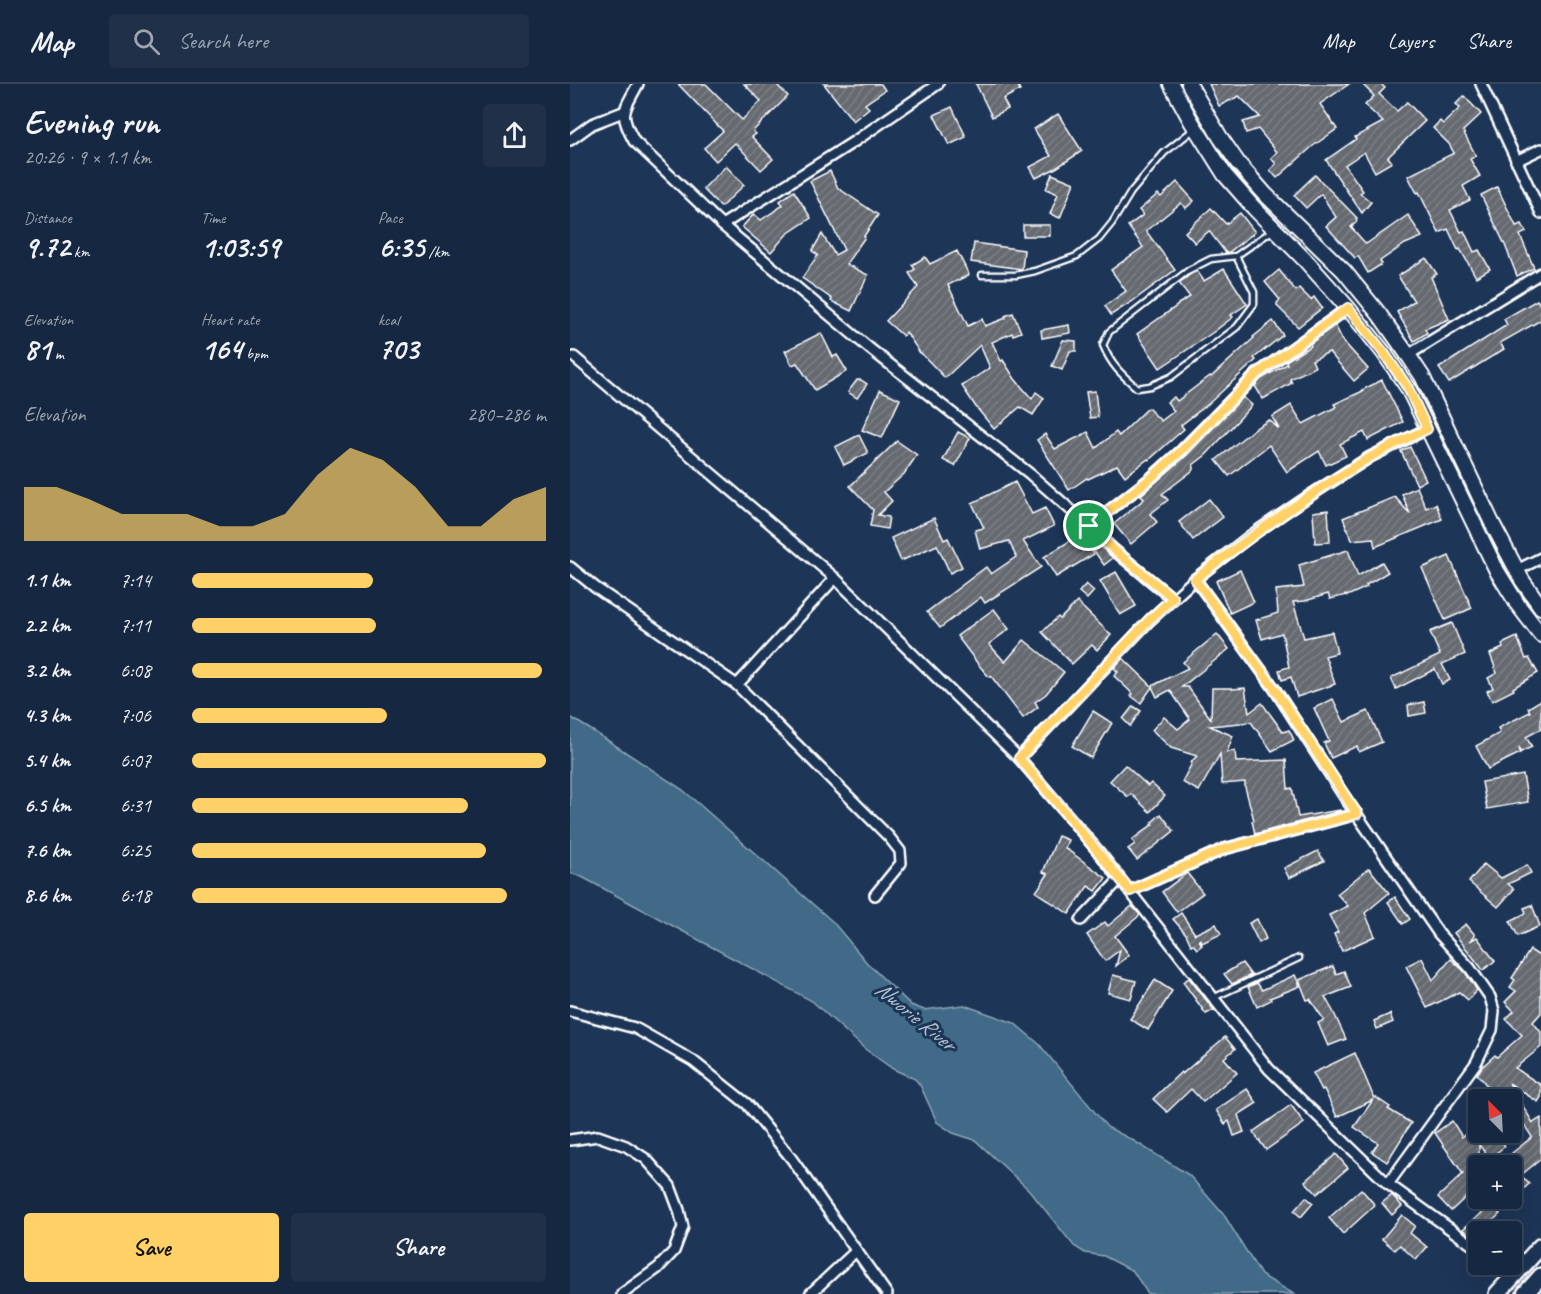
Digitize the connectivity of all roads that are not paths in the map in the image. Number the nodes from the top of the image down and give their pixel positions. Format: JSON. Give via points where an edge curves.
{"nodes":[{"id":1,"x":638,"y":84,"type":"edge"},
{"id":2,"x":938,"y":84,"type":"edge"},
{"id":3,"x":1171,"y":84,"type":"edge"},
{"id":4,"x":1189,"y":84,"type":"edge"},
{"id":5,"x":1480,"y":84,"type":"edge"},
{"id":6,"x":623,"y":112,"type":"junction"},
{"id":7,"x":1196,"y":128,"type":"junction"},
{"id":8,"x":570,"y":140,"type":"edge"},
{"id":9,"x":1541,"y":149,"type":"edge"},
{"id":10,"x":1516,"y":161,"type":"junction"},
{"id":11,"x":1541,"y":213,"type":"edge"},
{"id":12,"x":722,"y":225,"type":"junction"},
{"id":13,"x":1275,"y":229,"type":"junction"},
{"id":14,"x":1236,"y":256,"type":"junction"},
{"id":15,"x":1541,"y":273,"type":"edge"},
{"id":16,"x":982,"y":275,"type":"dead end"},
{"id":17,"x":1348,"y":308,"type":"junction"},
{"id":18,"x":1408,"y":355,"type":"junction"},
{"id":19,"x":574,"y":357,"type":"dead end"},
{"id":20,"x":1427,"y":429,"type":"junction"},
{"id":21,"x":1089,"y":526,"type":"junction"},
{"id":22,"x":1541,"y":558,"type":"edge"},
{"id":23,"x":570,"y":567,"type":"edge"},
{"id":24,"x":1517,"y":570,"type":"junction"},
{"id":25,"x":835,"y":578,"type":"junction"},
{"id":26,"x":1195,"y":579,"type":"junction"},
{"id":27,"x":1173,"y":598,"type":"junction"},
{"id":28,"x":1541,"y":607,"type":"edge"},
{"id":29,"x":1541,"y":635,"type":"edge"},
{"id":30,"x":737,"y":685,"type":"junction"},
{"id":31,"x":1019,"y":758,"type":"junction"},
{"id":32,"x":1357,"y":814,"type":"junction"},
{"id":33,"x":1120,"y":879,"type":"junction"},
{"id":34,"x":1130,"y":891,"type":"junction"},
{"id":35,"x":875,"y":895,"type":"dead end"},
{"id":36,"x":1081,"y":920,"type":"dead end"},
{"id":37,"x":1299,"y":958,"type":"dead end"},
{"id":38,"x":1213,"y":998,"type":"junction"},
{"id":39,"x":570,"y":1011,"type":"edge"},
{"id":40,"x":570,"y":1140,"type":"edge"},
{"id":41,"x":1388,"y":1184,"type":"junction"},
{"id":42,"x":1468,"y":1243,"type":"edge"},
{"id":43,"x":1541,"y":1246,"type":"edge"},
{"id":44,"x":856,"y":1251,"type":"junction"},
{"id":45,"x":1541,"y":1276,"type":"edge"},
{"id":46,"x":622,"y":1294,"type":"edge"},
{"id":47,"x":810,"y":1294,"type":"edge"},
{"id":48,"x":887,"y":1294,"type":"edge"},
{"id":49,"x":1497,"y":1294,"type":"edge"},
{"id":50,"x":1525,"y":1294,"type":"edge"}],
"edges":[{"from":1,"to":6,"type":"street"},
{"from":2,"to":12,"type":"street"},
{"from":3,"to":7,"type":"main road"},
{"from":4,"to":18,"type":"main road","via":[[1238,163],[1344,271]]},
{"from":5,"to":10,"type":"street"},
{"from":6,"to":8,"type":"street","via":[[592,124]]},
{"from":6,"to":12,"type":"street","via":[[634,141]]},
{"from":7,"to":13,"type":"main road","via":[[1226,175]]},
{"from":7,"to":16,"type":"lane","via":[[1164,153],[1099,239],[1077,256],[1035,271]]},
{"from":9,"to":10,"type":"street"},
{"from":10,"to":11,"type":"street"},
{"from":12,"to":21,"type":"street"},
{"from":13,"to":14,"type":"lane"},
{"from":13,"to":17,"type":"main road"},
{"from":14,"to":14,"type":"lane","via":[[1210,259],[1189,270],[1109,332],[1102,345],[1117,370],[1137,388],[1171,377],[1237,327],[1254,304],[1254,292]]},
{"from":15,"to":18,"type":"street"},
{"from":17,"to":20,"type":"main road","via":[[1408,388]]},
{"from":17,"to":21,"type":"street","via":[[1257,374],[1181,451]]},
{"from":18,"to":24,"type":"main road"},
{"from":19,"to":25,"type":"street"},
{"from":20,"to":26,"type":"street","via":[[1370,457],[1306,498]]},
{"from":20,"to":29,"type":"main road","via":[[1497,571]]},
{"from":21,"to":27,"type":"street"},
{"from":22,"to":24,"type":"street"},
{"from":23,"to":30,"type":"street"},
{"from":24,"to":28,"type":"main road"},
{"from":25,"to":30,"type":"street"},
{"from":25,"to":31,"type":"street"},
{"from":26,"to":27,"type":"street"},
{"from":26,"to":32,"type":"street","via":[[1274,688]]},
{"from":27,"to":31,"type":"street"},
{"from":30,"to":35,"type":"street","via":[[900,851],[901,863]]},
{"from":31,"to":33,"type":"street"},
{"from":32,"to":34,"type":"street","via":[[1224,849]]},
{"from":32,"to":41,"type":"street","via":[[1439,934],[1470,968],[1494,1011],[1492,1030],[1476,1063]]},
{"from":33,"to":34,"type":"street"},
{"from":33,"to":36,"type":"street"},
{"from":34,"to":38,"type":"street"},
{"from":37,"to":38,"type":"lane"},
{"from":38,"to":41,"type":"street","via":[[1269,1069]]},
{"from":39,"to":44,"type":"street","via":[[635,1028],[693,1061],[747,1104],[791,1158]]},
{"from":40,"to":46,"type":"street","via":[[597,1136],[626,1146],[646,1159],[669,1186],[680,1210],[683,1227],[674,1251]]},
{"from":41,"to":42,"type":"street"},
{"from":43,"to":49,"type":"main road"},
{"from":44,"to":47,"type":"street"},
{"from":44,"to":48,"type":"street"},
{"from":45,"to":50,"type":"main road"}]}
